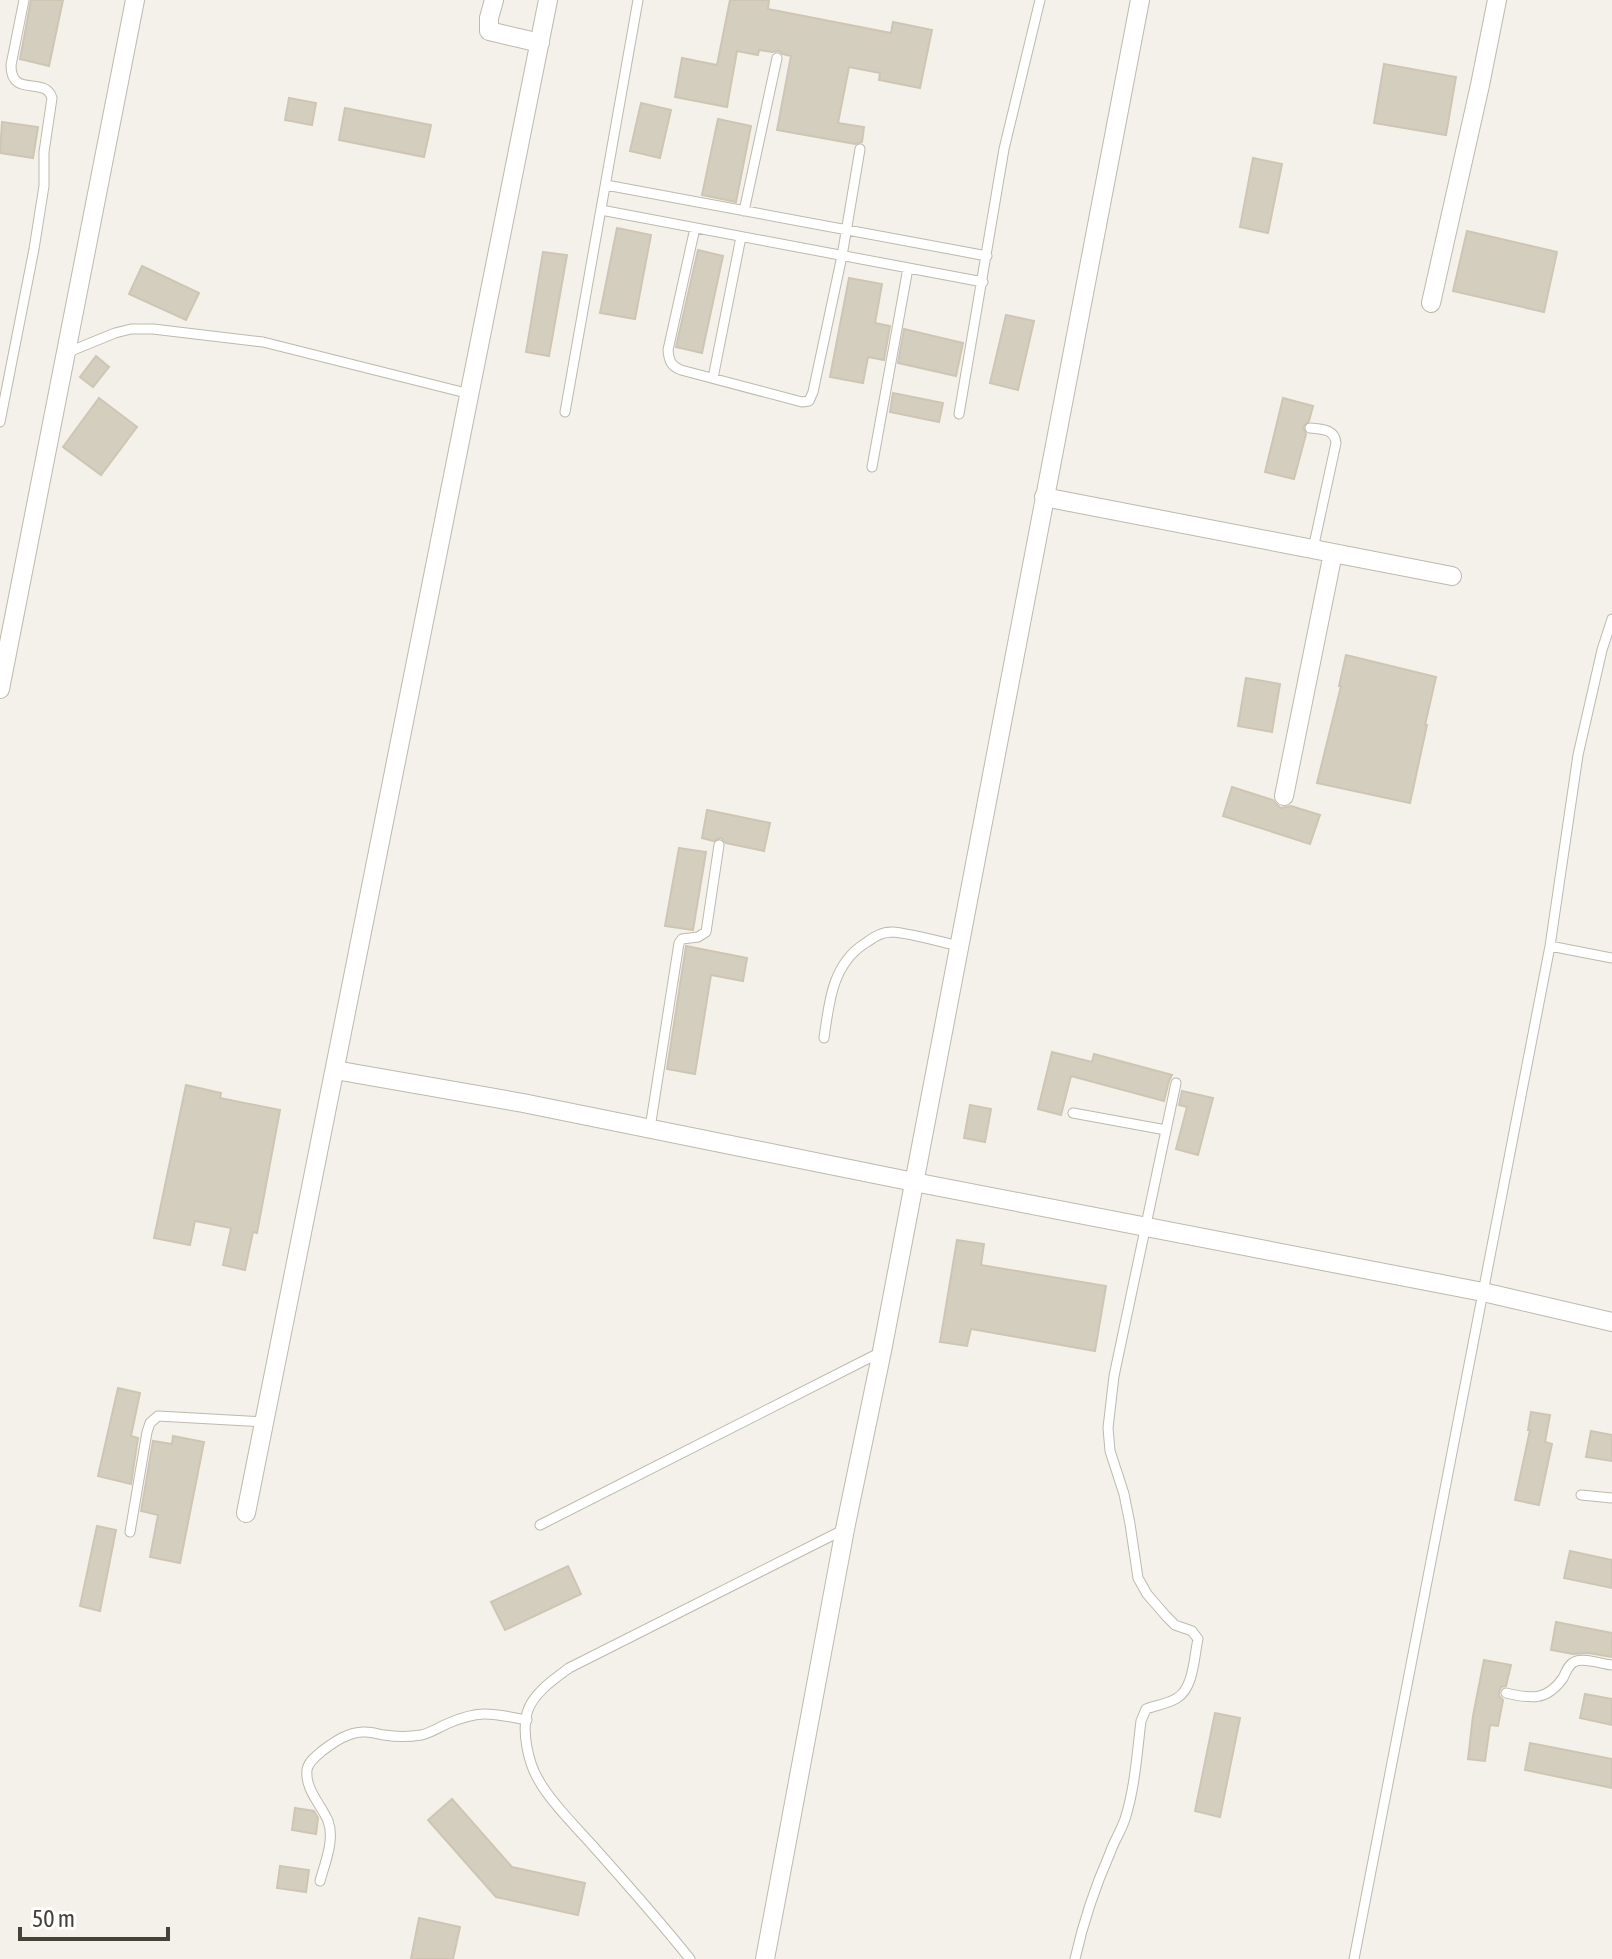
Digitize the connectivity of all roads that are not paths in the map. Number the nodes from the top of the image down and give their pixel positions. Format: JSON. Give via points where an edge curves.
{"nodes":[{"id":1,"x":24,"y":0,"type":"edge"},
{"id":2,"x":135,"y":0,"type":"edge"},
{"id":3,"x":494,"y":0,"type":"edge"},
{"id":4,"x":548,"y":0,"type":"edge"},
{"id":5,"x":638,"y":0,"type":"edge"},
{"id":6,"x":1040,"y":0,"type":"edge"},
{"id":7,"x":1140,"y":0,"type":"edge"},
{"id":8,"x":1497,"y":0,"type":"edge"},
{"id":9,"x":540,"y":43,"type":"junction"},
{"id":10,"x":777,"y":58,"type":"dead end"},
{"id":11,"x":860,"y":149,"type":"dead end"},
{"id":12,"x":606,"y":185,"type":"junction"},
{"id":13,"x":601,"y":210,"type":"junction"},
{"id":14,"x":744,"y":211,"type":"junction"},
{"id":15,"x":695,"y":228,"type":"junction"},
{"id":16,"x":846,"y":230,"type":"junction"},
{"id":17,"x":741,"y":237,"type":"junction"},
{"id":18,"x":842,"y":256,"type":"junction"},
{"id":19,"x":987,"y":256,"type":"junction"},
{"id":20,"x":908,"y":268,"type":"junction"},
{"id":21,"x":983,"y":282,"type":"junction"},
{"id":22,"x":1431,"y":303,"type":"dead end"},
{"id":23,"x":66,"y":353,"type":"junction"},
{"id":24,"x":713,"y":378,"type":"junction"},
{"id":25,"x":470,"y":394,"type":"junction"},
{"id":26,"x":565,"y":412,"type":"dead end"},
{"id":27,"x":959,"y":414,"type":"dead end"},
{"id":28,"x":0,"y":422,"type":"edge"},
{"id":29,"x":1310,"y":428,"type":"dead end"},
{"id":30,"x":872,"y":467,"type":"dead end"},
{"id":31,"x":1044,"y":497,"type":"junction"},
{"id":32,"x":1313,"y":549,"type":"junction"},
{"id":33,"x":1333,"y":553,"type":"junction"},
{"id":34,"x":1452,"y":576,"type":"dead end"},
{"id":35,"x":1612,"y":619,"type":"edge"},
{"id":36,"x":0,"y":689,"type":"edge"},
{"id":37,"x":1284,"y":796,"type":"dead end"},
{"id":38,"x":719,"y":845,"type":"dead end"},
{"id":39,"x":959,"y":946,"type":"junction"},
{"id":40,"x":1550,"y":946,"type":"junction"},
{"id":41,"x":1612,"y":958,"type":"edge"},
{"id":42,"x":824,"y":1038,"type":"dead end"},
{"id":43,"x":335,"y":1070,"type":"junction"},
{"id":44,"x":1176,"y":1083,"type":"dead end"},
{"id":45,"x":1073,"y":1113,"type":"dead end"},
{"id":46,"x":650,"y":1128,"type":"junction"},
{"id":47,"x":1166,"y":1130,"type":"junction"},
{"id":48,"x":914,"y":1182,"type":"junction"},
{"id":49,"x":1146,"y":1227,"type":"junction"},
{"id":50,"x":1483,"y":1292,"type":"junction"},
{"id":51,"x":1612,"y":1322,"type":"edge"},
{"id":52,"x":882,"y":1351,"type":"junction"},
{"id":53,"x":265,"y":1422,"type":"junction"},
{"id":54,"x":1581,"y":1495,"type":"dead end"},
{"id":55,"x":1612,"y":1498,"type":"edge"},
{"id":56,"x":246,"y":1513,"type":"dead end"},
{"id":57,"x":540,"y":1525,"type":"dead end"},
{"id":58,"x":845,"y":1529,"type":"junction"},
{"id":59,"x":130,"y":1532,"type":"dead end"},
{"id":60,"x":1612,"y":1665,"type":"edge"},
{"id":61,"x":1506,"y":1693,"type":"dead end"},
{"id":62,"x":527,"y":1720,"type":"junction"},
{"id":63,"x":320,"y":1881,"type":"dead end"},
{"id":64,"x":690,"y":1959,"type":"edge"},
{"id":65,"x":765,"y":1959,"type":"edge"},
{"id":66,"x":1075,"y":1959,"type":"edge"},
{"id":67,"x":1354,"y":1959,"type":"edge"}],
"edges":[{"from":1,"to":28,"type":"lane","via":[[11,75],[19,83],[47,89],[52,98],[37,234]]},
{"from":2,"to":23,"type":"street"},
{"from":3,"to":9,"type":"street","via":[[489,31]]},
{"from":4,"to":9,"type":"street"},
{"from":5,"to":12,"type":"lane"},
{"from":6,"to":19,"type":"lane","via":[[1004,149]]},
{"from":7,"to":31,"type":"street"},
{"from":8,"to":22,"type":"street"},
{"from":9,"to":25,"type":"street"},
{"from":10,"to":14,"type":"lane"},
{"from":11,"to":16,"type":"lane"},
{"from":12,"to":13,"type":"lane"},
{"from":12,"to":14,"type":"lane"},
{"from":13,"to":15,"type":"lane"},
{"from":13,"to":26,"type":"lane"},
{"from":14,"to":16,"type":"lane"},
{"from":15,"to":17,"type":"lane"},
{"from":15,"to":24,"type":"lane","via":[[669,361],[675,368]]},
{"from":16,"to":18,"type":"lane"},
{"from":16,"to":19,"type":"lane"},
{"from":17,"to":18,"type":"lane"},
{"from":17,"to":24,"type":"lane"},
{"from":18,"to":20,"type":"lane"},
{"from":18,"to":24,"type":"lane","via":[[809,401]]},
{"from":19,"to":21,"type":"lane"},
{"from":20,"to":21,"type":"lane"},
{"from":20,"to":30,"type":"lane"},
{"from":21,"to":27,"type":"lane"},
{"from":23,"to":25,"type":"lane","via":[[115,333],[153,329],[263,342]]},
{"from":23,"to":36,"type":"street"},
{"from":25,"to":43,"type":"street"},
{"from":29,"to":32,"type":"lane","via":[[1336,437]]},
{"from":31,"to":32,"type":"street"},
{"from":31,"to":39,"type":"street"},
{"from":32,"to":33,"type":"street"},
{"from":33,"to":34,"type":"street"},
{"from":33,"to":37,"type":"street"},
{"from":35,"to":40,"type":"lane","via":[[1578,755]]},
{"from":38,"to":46,"type":"lane","via":[[706,932],[679,943]]},
{"from":39,"to":42,"type":"lane","via":[[891,932],[876,935],[853,951],[840,969]]},
{"from":39,"to":48,"type":"street"},
{"from":40,"to":41,"type":"lane"},
{"from":40,"to":50,"type":"lane"},
{"from":43,"to":46,"type":"street"},
{"from":43,"to":53,"type":"street"},
{"from":44,"to":47,"type":"lane"},
{"from":45,"to":47,"type":"lane"},
{"from":46,"to":48,"type":"street"},
{"from":47,"to":49,"type":"lane"},
{"from":48,"to":49,"type":"street"},
{"from":48,"to":52,"type":"street"},
{"from":49,"to":50,"type":"street"},
{"from":49,"to":66,"type":"lane","via":[[1114,1376],[1110,1451],[1124,1494],[1138,1578],[1166,1616],[1198,1639],[1184,1693],[1146,1709],[1141,1721],[1130,1802]]},
{"from":50,"to":51,"type":"street"},
{"from":50,"to":67,"type":"lane"},
{"from":52,"to":57,"type":"lane"},
{"from":52,"to":58,"type":"street"},
{"from":53,"to":56,"type":"street"},
{"from":53,"to":59,"type":"lane","via":[[153,1418]]},
{"from":54,"to":55,"type":"lane"},
{"from":58,"to":62,"type":"lane","via":[[569,1668],[535,1698]]},
{"from":58,"to":65,"type":"street"},
{"from":60,"to":61,"type":"lane","via":[[1578,1660],[1544,1695]]},
{"from":62,"to":63,"type":"lane","via":[[479,1713],[423,1735],[367,1731],[338,1739],[307,1770],[330,1831]]},
{"from":62,"to":64,"type":"lane","via":[[537,1779]]}]}
